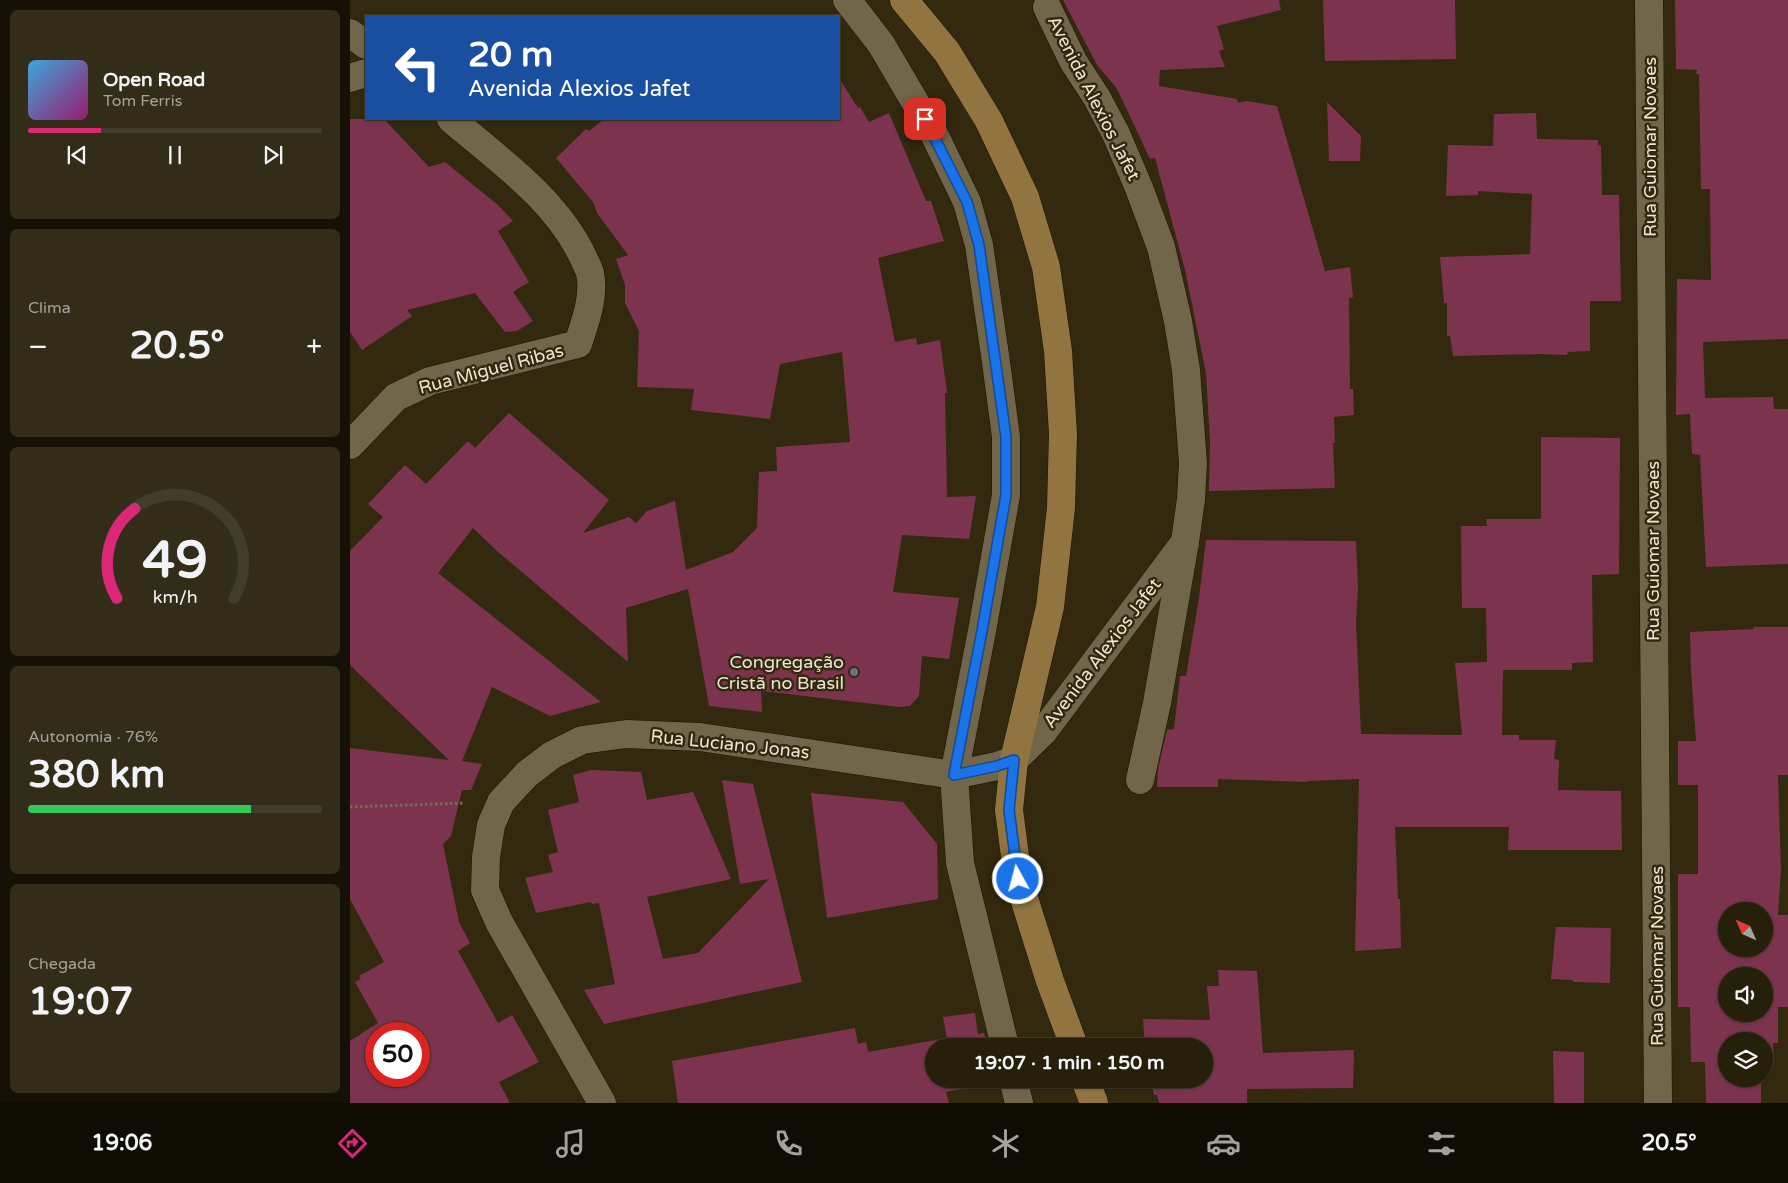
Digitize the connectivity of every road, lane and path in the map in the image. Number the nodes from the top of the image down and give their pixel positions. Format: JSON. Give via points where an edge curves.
{"nodes":[{"id":1,"x":847,"y":0,"type":"edge"},
{"id":2,"x":904,"y":0,"type":"edge"},
{"id":3,"x":1649,"y":0,"type":"edge"},
{"id":4,"x":1047,"y":7,"type":"dead end"},
{"id":5,"x":350,"y":33,"type":"edge"},
{"id":6,"x":365,"y":44,"type":"edge"},
{"id":7,"x":365,"y":73,"type":"edge"},
{"id":8,"x":350,"y":78,"type":"edge"},
{"id":9,"x":451,"y":120,"type":"edge"},
{"id":10,"x":350,"y":444,"type":"edge"},
{"id":11,"x":1185,"y":542,"type":"junction"},
{"id":12,"x":1014,"y":760,"type":"junction"},
{"id":13,"x":954,"y":775,"type":"junction"},
{"id":14,"x":1140,"y":780,"type":"dead end"},
{"id":15,"x":501,"y":802,"type":"junction"},
{"id":16,"x":350,"y":807,"type":"edge"},
{"id":17,"x":1003,"y":1038,"type":"edge"},
{"id":18,"x":1071,"y":1038,"type":"edge"},
{"id":19,"x":1015,"y":1088,"type":"edge"},
{"id":20,"x":1089,"y":1088,"type":"edge"},
{"id":21,"x":602,"y":1103,"type":"edge"},
{"id":22,"x":1019,"y":1103,"type":"edge"},
{"id":23,"x":1094,"y":1103,"type":"edge"},
{"id":24,"x":1658,"y":1103,"type":"edge"}],
"edges":[{"from":1,"to":13,"type":"street","via":[[881,44],[935,136],[967,202],[979,245],[996,362],[1006,437],[1006,495]]},
{"from":2,"to":12,"type":"main road","name":"Avenida Alexios Jafet","via":[[948,52],[989,121],[1025,197],[1049,286],[1058,351],[1063,434],[1061,508],[1050,607]]},
{"from":3,"to":24,"type":"street","name":"Rua Guiomar Novaes"},
{"from":4,"to":11,"type":"street","name":"Avenida Alexios Jafet","via":[[1073,61],[1116,134],[1161,248],[1186,370],[1193,463]]},
{"from":5,"to":6,"type":"street"},
{"from":7,"to":8,"type":"street"},
{"from":9,"to":10,"type":"street","name":"Rua Miguel Ribas","via":[[524,181],[576,242],[590,274],[591,300],[578,344],[430,381],[396,398]]},
{"from":11,"to":12,"type":"street","name":"Avenida Alexios Jafet","via":[[1043,732]]},
{"from":11,"to":14,"type":"street","name":"Avenida Alexios Jafet"},
{"from":12,"to":13,"type":"street","name":"Avenida Alexios Jafet"},
{"from":12,"to":18,"type":"main road","name":"Avenida Alexios Jafet","via":[[1009,810],[1018,879]]},
{"from":13,"to":15,"type":"street","name":"Rua Luciano Jonas","via":[[700,737],[626,734],[582,740],[552,755],[527,774]]},
{"from":13,"to":17,"type":"street","via":[[960,863]]},
{"from":15,"to":16,"type":"path"},
{"from":15,"to":21,"type":"street","name":"Rua Luciano Jonas","via":[[491,824],[485,890],[499,922]]},
{"from":19,"to":22,"type":"street"},
{"from":20,"to":23,"type":"main road"}]}
